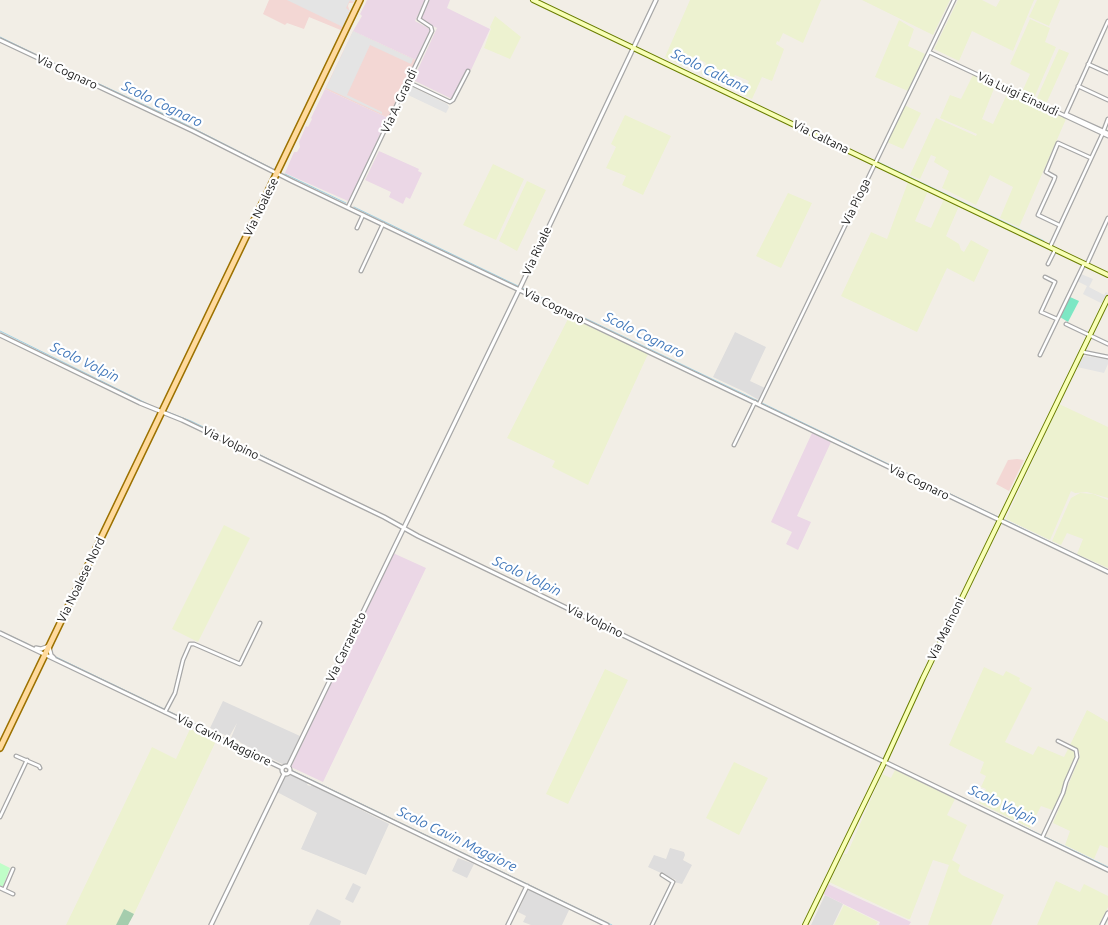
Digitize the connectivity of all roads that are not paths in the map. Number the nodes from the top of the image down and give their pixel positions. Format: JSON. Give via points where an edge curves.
{"nodes":[{"id":1,"x":360,"y":0,"type":"edge"},
{"id":2,"x":427,"y":0,"type":"edge"},
{"id":3,"x":533,"y":0,"type":"edge"},
{"id":4,"x":656,"y":0,"type":"edge"},
{"id":5,"x":954,"y":0,"type":"edge"},
{"id":6,"x":1108,"y":21,"type":"edge"},
{"id":7,"x":0,"y":40,"type":"edge"},
{"id":8,"x":633,"y":46,"type":"junction"},
{"id":9,"x":929,"y":52,"type":"junction"},
{"id":10,"x":1088,"y":64,"type":"junction"},
{"id":11,"x":468,"y":72,"type":"dead end"},
{"id":12,"x":1108,"y":73,"type":"edge"},
{"id":13,"x":408,"y":82,"type":"junction"},
{"id":14,"x":1078,"y":86,"type":"junction"},
{"id":15,"x":1108,"y":100,"type":"edge"},
{"id":16,"x":1065,"y":115,"type":"junction"},
{"id":17,"x":1108,"y":119,"type":"edge"},
{"id":18,"x":1103,"y":132,"type":"junction"},
{"id":19,"x":1108,"y":134,"type":"edge"},
{"id":20,"x":1092,"y":158,"type":"junction"},
{"id":21,"x":874,"y":164,"type":"junction"},
{"id":22,"x":277,"y":174,"type":"junction"},
{"id":23,"x":348,"y":207,"type":"junction"},
{"id":24,"x":363,"y":214,"type":"junction"},
{"id":25,"x":1108,"y":218,"type":"edge"},
{"id":26,"x":383,"y":224,"type":"junction"},
{"id":27,"x":1060,"y":226,"type":"junction"},
{"id":28,"x":357,"y":228,"type":"dead end"},
{"id":29,"x":1050,"y":248,"type":"junction"},
{"id":30,"x":1055,"y":250,"type":"junction"},
{"id":31,"x":1048,"y":264,"type":"dead end"},
{"id":32,"x":1085,"y":264,"type":"junction"},
{"id":33,"x":361,"y":271,"type":"dead end"},
{"id":34,"x":1108,"y":275,"type":"edge"},
{"id":35,"x":1045,"y":277,"type":"dead end"},
{"id":36,"x":519,"y":289,"type":"junction"},
{"id":37,"x":1108,"y":298,"type":"edge"},
{"id":38,"x":1057,"y":319,"type":"junction"},
{"id":39,"x":1066,"y":324,"type":"dead end"},
{"id":40,"x":0,"y":335,"type":"edge"},
{"id":41,"x":1090,"y":335,"type":"junction"},
{"id":42,"x":1108,"y":344,"type":"edge"},
{"id":43,"x":1081,"y":352,"type":"junction"},
{"id":44,"x":1040,"y":355,"type":"dead end"},
{"id":45,"x":1108,"y":357,"type":"edge"},
{"id":46,"x":755,"y":402,"type":"junction"},
{"id":47,"x":759,"y":404,"type":"junction"},
{"id":48,"x":162,"y":413,"type":"junction"},
{"id":49,"x":734,"y":445,"type":"dead end"},
{"id":50,"x":1000,"y":520,"type":"junction"},
{"id":51,"x":404,"y":527,"type":"junction"},
{"id":52,"x":1108,"y":572,"type":"edge"},
{"id":53,"x":260,"y":623,"type":"dead end"},
{"id":54,"x":0,"y":633,"type":"edge"},
{"id":55,"x":33,"y":648,"type":"junction"},
{"id":56,"x":46,"y":653,"type":"junction"},
{"id":57,"x":56,"y":660,"type":"junction"},
{"id":58,"x":166,"y":710,"type":"junction"},
{"id":59,"x":1058,"y":741,"type":"dead end"},
{"id":60,"x":0,"y":748,"type":"edge"},
{"id":61,"x":16,"y":756,"type":"dead end"},
{"id":62,"x":27,"y":760,"type":"junction"},
{"id":63,"x":884,"y":763,"type":"junction"},
{"id":64,"x":288,"y":767,"type":"junction"},
{"id":65,"x":40,"y":768,"type":"dead end"},
{"id":66,"x":282,"y":768,"type":"junction"},
{"id":67,"x":290,"y":772,"type":"junction"},
{"id":68,"x":284,"y":774,"type":"junction"},
{"id":69,"x":0,"y":817,"type":"edge"},
{"id":70,"x":1043,"y":837,"type":"junction"},
{"id":71,"x":13,"y":869,"type":"dead end"},
{"id":72,"x":1108,"y":870,"type":"edge"},
{"id":73,"x":662,"y":875,"type":"dead end"},
{"id":74,"x":527,"y":886,"type":"junction"},
{"id":75,"x":0,"y":888,"type":"edge"},
{"id":76,"x":4,"y":890,"type":"junction"},
{"id":77,"x":13,"y":894,"type":"dead end"},
{"id":78,"x":1108,"y":913,"type":"edge"},
{"id":79,"x":211,"y":925,"type":"edge"},
{"id":80,"x":508,"y":925,"type":"edge"},
{"id":81,"x":607,"y":925,"type":"edge"},
{"id":82,"x":652,"y":925,"type":"edge"},
{"id":83,"x":805,"y":925,"type":"edge"},
{"id":84,"x":1102,"y":925,"type":"edge"}],
"edges":[{"from":1,"to":22,"type":"main road","name":"Via Noalese"},
{"from":2,"to":13,"type":"street","name":"Via A. Grandi","via":[[419,19],[432,31]]},
{"from":3,"to":8,"type":"main road","name":"Via Caltana"},
{"from":4,"to":8,"type":"street","name":"Via Rivale"},
{"from":5,"to":9,"type":"street","name":"Via Pioga"},
{"from":6,"to":10,"type":"street"},
{"from":7,"to":22,"type":"street","name":"Via Cognaro"},
{"from":8,"to":21,"type":"main road","name":"Via Caltana"},
{"from":8,"to":36,"type":"street","name":"Via Rivale"},
{"from":9,"to":16,"type":"street","name":"Via Luigi Einaudi"},
{"from":9,"to":21,"type":"street","name":"Via Pioga"},
{"from":10,"to":12,"type":"street"},
{"from":10,"to":14,"type":"street"},
{"from":11,"to":13,"type":"street","via":[[450,102]]},
{"from":13,"to":23,"type":"street","name":"Via A. Grandi"},
{"from":14,"to":15,"type":"street"},
{"from":14,"to":16,"type":"street"},
{"from":16,"to":18,"type":"street","name":"Via Luigi Einaudi"},
{"from":17,"to":18,"type":"street"},
{"from":18,"to":19,"type":"street","name":"Via Luigi Einaudi"},
{"from":18,"to":20,"type":"street"},
{"from":20,"to":27,"type":"street"},
{"from":20,"to":27,"type":"street","via":[[1058,143],[1046,172],[1055,177],[1038,215]]},
{"from":21,"to":29,"type":"main road","name":"Via Caltana"},
{"from":21,"to":47,"type":"street","name":"Via Pioga"},
{"from":22,"to":23,"type":"street","name":"Via Cognaro"},
{"from":22,"to":48,"type":"main road","name":"Via Noalese"},
{"from":23,"to":24,"type":"street","name":"Via Cognaro"},
{"from":24,"to":26,"type":"street","name":"Via Cognaro"},
{"from":24,"to":28,"type":"street"},
{"from":25,"to":32,"type":"street"},
{"from":26,"to":33,"type":"street"},
{"from":26,"to":36,"type":"street","name":"Via Cognaro"},
{"from":27,"to":29,"type":"street"},
{"from":29,"to":30,"type":"main road","name":"Via Caltana"},
{"from":30,"to":31,"type":"street"},
{"from":30,"to":32,"type":"main road","name":"Via Caltana"},
{"from":32,"to":34,"type":"main road","name":"Via Caltana"},
{"from":32,"to":38,"type":"street"},
{"from":35,"to":38,"type":"street","via":[[1055,282],[1041,312]]},
{"from":36,"to":46,"type":"street","name":"Via Cognaro"},
{"from":36,"to":51,"type":"street","name":"Via Rivale"},
{"from":37,"to":41,"type":"main road","name":"Via Marinoni"},
{"from":38,"to":44,"type":"street"},
{"from":39,"to":41,"type":"street"},
{"from":40,"to":48,"type":"street","name":"Via Volpino"},
{"from":41,"to":42,"type":"street"},
{"from":41,"to":43,"type":"main road","name":"Via Marinoni"},
{"from":43,"to":45,"type":"street"},
{"from":43,"to":50,"type":"main road","name":"Via Marinoni"},
{"from":46,"to":47,"type":"street","name":"Via Cognaro"},
{"from":46,"to":49,"type":"street"},
{"from":47,"to":50,"type":"street","name":"Via Cognaro"},
{"from":48,"to":51,"type":"street","name":"Via Volpino"},
{"from":48,"to":56,"type":"main road","name":"Via Noalese Nord"},
{"from":50,"to":52,"type":"street","name":"Via Cognaro"},
{"from":50,"to":63,"type":"main road","name":"Via Marinoni"},
{"from":51,"to":63,"type":"street","name":"Via Volpino"},
{"from":51,"to":64,"type":"street","name":"Via Carraretto"},
{"from":53,"to":58,"type":"street","name":"Via Cavin Maggiore","via":[[240,664],[190,644],[177,688]]},
{"from":54,"to":55,"type":"street","name":"Via Cavin Maggiore"},
{"from":55,"to":56,"type":"street","name":"Via Cavin Maggiore"},
{"from":55,"to":56,"type":"street","name":"Via Cavin Maggiore"},
{"from":56,"to":57,"type":"street","name":"Via Cavin Maggiore"},
{"from":56,"to":57,"type":"street","name":"Via Cavin Maggiore"},
{"from":56,"to":60,"type":"main road","name":"Via Noalese Nord"},
{"from":57,"to":58,"type":"street","name":"Via Cavin Maggiore"},
{"from":58,"to":66,"type":"street","name":"Via Cavin Maggiore"},
{"from":59,"to":70,"type":"street","via":[[1076,750],[1077,757]]},
{"from":61,"to":62,"type":"street"},
{"from":62,"to":65,"type":"street"},
{"from":62,"to":69,"type":"street"},
{"from":63,"to":70,"type":"street","name":"Via Volpino"},
{"from":63,"to":83,"type":"main road","name":"Via Marinoni"},
{"from":64,"to":66,"type":"street","name":"Via Cavin Maggiore"},
{"from":64,"to":67,"type":"street","name":"Via Cavin Maggiore"},
{"from":66,"to":68,"type":"street","name":"Via Cavin Maggiore"},
{"from":67,"to":68,"type":"street","name":"Via Cavin Maggiore"},
{"from":67,"to":74,"type":"street"},
{"from":68,"to":79,"type":"street"},
{"from":70,"to":72,"type":"street","name":"Via Volpino"},
{"from":71,"to":76,"type":"street"},
{"from":73,"to":82,"type":"street","via":[[673,882]]},
{"from":74,"to":80,"type":"street"},
{"from":74,"to":81,"type":"street"},
{"from":75,"to":76,"type":"street"},
{"from":76,"to":77,"type":"street"},
{"from":78,"to":84,"type":"street"}]}
